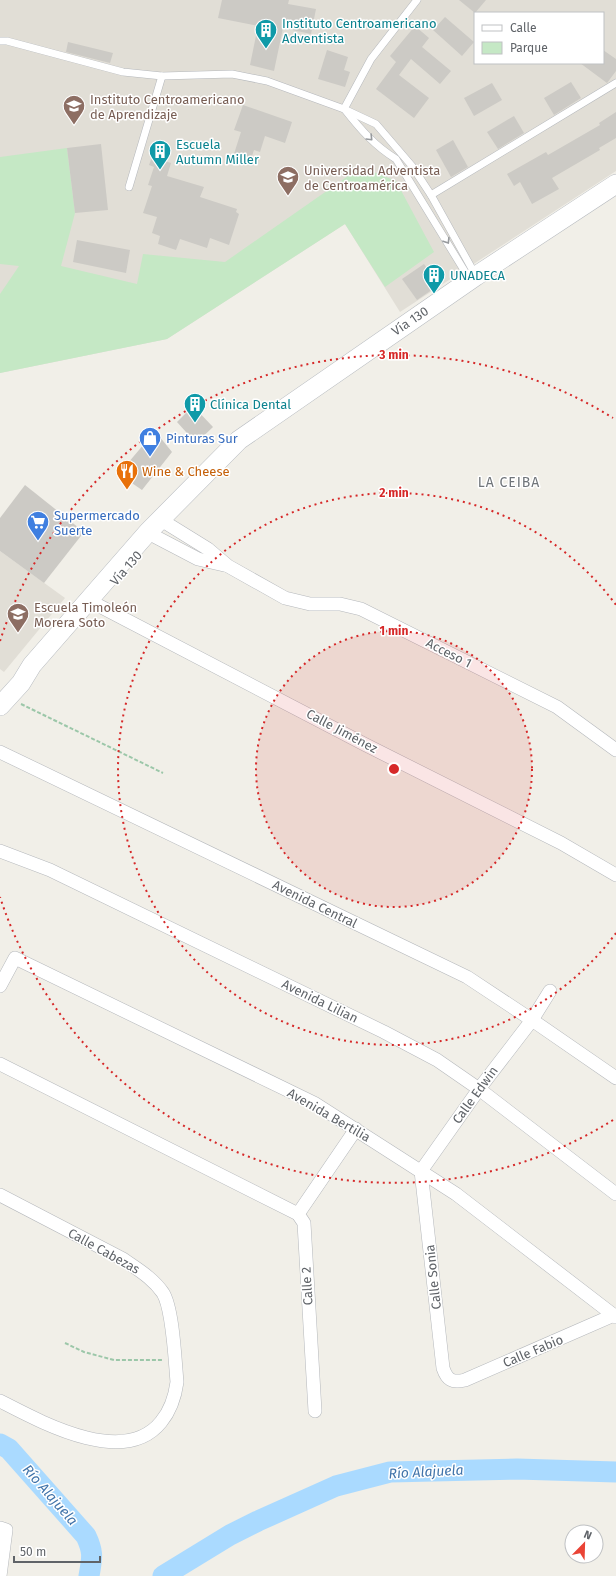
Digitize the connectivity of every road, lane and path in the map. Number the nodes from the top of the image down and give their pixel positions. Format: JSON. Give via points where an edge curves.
{"nodes":[{"id":1,"x":417,"y":0,"type":"edge"},
{"id":2,"x":0,"y":40,"type":"edge"},
{"id":3,"x":162,"y":76,"type":"junction"},
{"id":4,"x":616,"y":83,"type":"edge"},
{"id":5,"x":344,"y":109,"type":"junction"},
{"id":6,"x":616,"y":184,"type":"edge"},
{"id":7,"x":129,"y":187,"type":"dead end"},
{"id":8,"x":431,"y":195,"type":"junction"},
{"id":9,"x":473,"y":278,"type":"junction"},
{"id":10,"x":196,"y":485,"type":"junction"},
{"id":11,"x":160,"y":530,"type":"junction"},
{"id":12,"x":228,"y":566,"type":"junction"},
{"id":13,"x":92,"y":602,"type":"junction"},
{"id":14,"x":10,"y":695,"type":"edge"},
{"id":15,"x":616,"y":750,"type":"edge"},
{"id":16,"x":0,"y":752,"type":"edge"},
{"id":17,"x":163,"y":773,"type":"dead end"},
{"id":18,"x":0,"y":851,"type":"edge"},
{"id":19,"x":616,"y":875,"type":"edge"},
{"id":20,"x":0,"y":986,"type":"edge"},
{"id":21,"x":550,"y":991,"type":"dead end"},
{"id":22,"x":532,"y":1020,"type":"junction"},
{"id":23,"x":0,"y":1064,"type":"edge"},
{"id":24,"x":616,"y":1078,"type":"edge"},
{"id":25,"x":479,"y":1089,"type":"junction"},
{"id":26,"x":356,"y":1129,"type":"junction"},
{"id":27,"x":421,"y":1171,"type":"junction"},
{"id":28,"x":616,"y":1194,"type":"edge"},
{"id":29,"x":0,"y":1195,"type":"edge"},
{"id":30,"x":298,"y":1214,"type":"junction"},
{"id":31,"x":615,"y":1316,"type":"edge"},
{"id":32,"x":65,"y":1343,"type":"dead end"},
{"id":33,"x":174,"y":1360,"type":"junction"},
{"id":34,"x":451,"y":1382,"type":"joint"},
{"id":35,"x":0,"y":1401,"type":"edge"},
{"id":36,"x":315,"y":1411,"type":"dead end"},
{"id":37,"x":0,"y":1528,"type":"edge"},
{"id":38,"x":0,"y":1576,"type":"edge"}],
"edges":[{"from":1,"to":5,"type":"lane","via":[[371,59]]},
{"from":2,"to":3,"type":"lane","via":[[123,72]]},
{"from":3,"to":5,"type":"lane","via":[[232,74],[267,81]]},
{"from":3,"to":7,"type":"lane"},
{"from":4,"to":8,"type":"lane"},
{"from":5,"to":8,"type":"lane","via":[[376,124],[412,166]]},
{"from":5,"to":9,"type":"lane","one_way":true,"via":[[360,130],[379,148],[396,159]]},
{"from":6,"to":9,"type":"main road","name":"Vía 130"},
{"from":8,"to":9,"type":"lane"},
{"from":9,"to":10,"type":"main road","name":"Vía 130","via":[[239,440]]},
{"from":10,"to":11,"type":"main road","name":"Vía 130"},
{"from":10,"to":13,"type":"main road","name":"Vía 130","via":[[148,532]]},
{"from":11,"to":12,"type":"street","name":"Acceso 1","via":[[208,549]]},
{"from":11,"to":12,"type":"street","name":"Acceso 1","via":[[198,559]]},
{"from":11,"to":13,"type":"main road","name":"Vía 130"},
{"from":12,"to":15,"type":"street","name":"Acceso 1","via":[[285,598],[297,602],[340,604],[361,609],[557,707]]},
{"from":13,"to":14,"type":"main road","name":"Vía 130","via":[[40,671]]},
{"from":13,"to":19,"type":"street","name":"Calle Jiménez","via":[[561,843]]},
{"from":14,"to":17,"type":"path"},
{"from":16,"to":22,"type":"street","name":"Avenida Central","via":[[467,977]]},
{"from":18,"to":25,"type":"street","name":"Avenida Lilian","via":[[50,870],[384,1032],[437,1060]]},
{"from":20,"to":26,"type":"street","name":"Avenida Bertilia","via":[[15,958],[314,1103]]},
{"from":21,"to":22,"type":"street","name":"Calle Edwin"},
{"from":22,"to":24,"type":"street","name":"Avenida Central"},
{"from":22,"to":25,"type":"street","name":"Calle Edwin"},
{"from":23,"to":30,"type":"street"},
{"from":25,"to":27,"type":"street","name":"Calle Edwin"},
{"from":25,"to":28,"type":"street","name":"Avenida Lilian"},
{"from":26,"to":27,"type":"street","name":"Avenida Bertilia"},
{"from":26,"to":30,"type":"street"},
{"from":27,"to":31,"type":"street","name":"Avenida Bertilia","via":[[456,1194]]},
{"from":27,"to":34,"type":"street","name":"Calle Sonia","via":[[443,1368]]},
{"from":29,"to":33,"type":"street","name":"Calle Cabezas","via":[[123,1259],[155,1283],[164,1294],[169,1309]]},
{"from":30,"to":36,"type":"street","name":"Calle 2","via":[[304,1223]]},
{"from":31,"to":34,"type":"street","name":"Calle Fabio","via":[[465,1380]]},
{"from":32,"to":33,"type":"path","via":[[84,1352],[114,1360]]},
{"from":33,"to":35,"type":"street","name":"Calle Cabezas","via":[[176,1392],[166,1416],[156,1428],[142,1437],[127,1442],[68,1433],[44,1424]]},
{"from":37,"to":38,"type":"street","via":[[6,1530]]}]}
